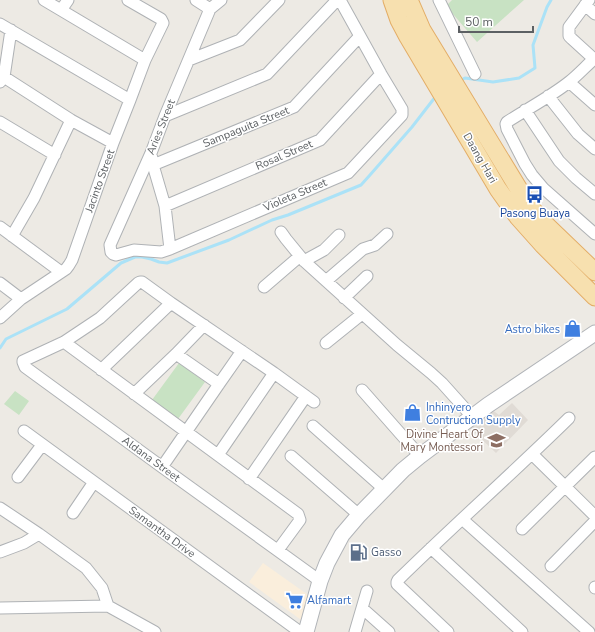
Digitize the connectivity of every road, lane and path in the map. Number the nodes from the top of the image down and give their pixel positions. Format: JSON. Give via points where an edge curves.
{"nodes":[{"id":1,"x":44,"y":0,"type":"edge"},
{"id":2,"x":68,"y":0,"type":"edge"},
{"id":3,"x":128,"y":0,"type":"edge"},
{"id":4,"x":196,"y":0,"type":"edge"},
{"id":5,"x":221,"y":0,"type":"edge"},
{"id":6,"x":279,"y":0,"type":"edge"},
{"id":7,"x":337,"y":0,"type":"edge"},
{"id":8,"x":340,"y":0,"type":"edge"},
{"id":9,"x":392,"y":0,"type":"edge"},
{"id":10,"x":408,"y":0,"type":"edge"},
{"id":11,"x":440,"y":0,"type":"edge"},
{"id":12,"x":587,"y":3,"type":"edge"},
{"id":13,"x":210,"y":9,"type":"junction"},
{"id":14,"x":61,"y":10,"type":"junction"},
{"id":15,"x":595,"y":14,"type":"edge"},
{"id":16,"x":0,"y":24,"type":"edge"},
{"id":17,"x":11,"y":30,"type":"junction"},
{"id":18,"x":360,"y":36,"type":"junction"},
{"id":19,"x":594,"y":59,"type":"edge"},
{"id":20,"x":145,"y":60,"type":"junction"},
{"id":21,"x":189,"y":60,"type":"junction"},
{"id":22,"x":381,"y":74,"type":"junction"},
{"id":23,"x":475,"y":74,"type":"dead end"},
{"id":24,"x":2,"y":79,"type":"edge"},
{"id":25,"x":569,"y":82,"type":"junction"},
{"id":26,"x":548,"y":96,"type":"junction"},
{"id":27,"x":130,"y":100,"type":"junction"},
{"id":28,"x":458,"y":104,"type":"junction"},
{"id":29,"x":595,"y":105,"type":"edge"},
{"id":30,"x":525,"y":110,"type":"junction"},
{"id":31,"x":165,"y":116,"type":"junction"},
{"id":32,"x":71,"y":120,"type":"junction"},
{"id":33,"x":0,"y":122,"type":"edge"},
{"id":34,"x":113,"y":143,"type":"junction"},
{"id":35,"x":595,"y":149,"type":"edge"},
{"id":36,"x":151,"y":154,"type":"junction"},
{"id":37,"x":55,"y":155,"type":"junction"},
{"id":38,"x":153,"y":165,"type":"junction"},
{"id":39,"x":595,"y":194,"type":"edge"},
{"id":40,"x":165,"y":206,"type":"junction"},
{"id":41,"x":0,"y":227,"type":"edge"},
{"id":42,"x":281,"y":232,"type":"dead end"},
{"id":43,"x":386,"y":234,"type":"dead end"},
{"id":44,"x":595,"y":234,"type":"edge"},
{"id":45,"x":339,"y":235,"type":"dead end"},
{"id":46,"x":12,"y":236,"type":"junction"},
{"id":47,"x":110,"y":245,"type":"joint"},
{"id":48,"x":170,"y":250,"type":"junction"},
{"id":49,"x":302,"y":259,"type":"junction"},
{"id":50,"x":61,"y":272,"type":"junction"},
{"id":51,"x":595,"y":272,"type":"edge"},
{"id":52,"x":367,"y":276,"type":"dead end"},
{"id":53,"x":326,"y":281,"type":"junction"},
{"id":54,"x":0,"y":283,"type":"edge"},
{"id":55,"x":264,"y":287,"type":"dead end"},
{"id":56,"x":595,"y":296,"type":"edge"},
{"id":57,"x":344,"y":298,"type":"junction"},
{"id":58,"x":21,"y":299,"type":"junction"},
{"id":59,"x":171,"y":303,"type":"junction"},
{"id":60,"x":362,"y":314,"type":"junction"},
{"id":61,"x":0,"y":318,"type":"edge"},
{"id":62,"x":204,"y":325,"type":"junction"},
{"id":63,"x":595,"y":333,"type":"edge"},
{"id":64,"x":64,"y":342,"type":"junction"},
{"id":65,"x":326,"y":343,"type":"dead end"},
{"id":66,"x":242,"y":351,"type":"junction"},
{"id":67,"x":176,"y":354,"type":"junction"},
{"id":68,"x":101,"y":370,"type":"junction"},
{"id":69,"x":274,"y":372,"type":"junction"},
{"id":70,"x":219,"y":384,"type":"junction"},
{"id":71,"x":362,"y":390,"type":"dead end"},
{"id":72,"x":134,"y":394,"type":"junction"},
{"id":73,"x":472,"y":417,"type":"junction"},
{"id":74,"x":569,"y":418,"type":"dead end"},
{"id":75,"x":313,"y":426,"type":"dead end"},
{"id":76,"x":24,"y":431,"type":"dead end"},
{"id":77,"x":186,"y":432,"type":"junction"},
{"id":78,"x":42,"y":445,"type":"junction"},
{"id":79,"x":532,"y":454,"type":"junction"},
{"id":80,"x":218,"y":455,"type":"junction"},
{"id":81,"x":291,"y":456,"type":"dead end"},
{"id":82,"x":420,"y":456,"type":"junction"},
{"id":83,"x":595,"y":457,"type":"edge"},
{"id":84,"x":162,"y":467,"type":"junction"},
{"id":85,"x":18,"y":477,"type":"dead end"},
{"id":86,"x":250,"y":479,"type":"junction"},
{"id":87,"x":94,"y":482,"type":"junction"},
{"id":88,"x":565,"y":486,"type":"junction"},
{"id":89,"x":384,"y":490,"type":"junction"},
{"id":90,"x":0,"y":508,"type":"edge"},
{"id":91,"x":73,"y":513,"type":"dead end"},
{"id":92,"x":359,"y":515,"type":"junction"},
{"id":93,"x":595,"y":516,"type":"edge"},
{"id":94,"x":462,"y":519,"type":"junction"},
{"id":95,"x":595,"y":521,"type":"edge"},
{"id":96,"x":522,"y":529,"type":"dead end"},
{"id":97,"x":39,"y":534,"type":"junction"},
{"id":98,"x":431,"y":548,"type":"junction"},
{"id":99,"x":278,"y":550,"type":"junction"},
{"id":100,"x":0,"y":552,"type":"edge"},
{"id":101,"x":550,"y":566,"type":"dead end"},
{"id":102,"x":320,"y":581,"type":"junction"},
{"id":103,"x":367,"y":591,"type":"dead end"},
{"id":104,"x":108,"y":606,"type":"junction"},
{"id":105,"x":0,"y":608,"type":"edge"},
{"id":106,"x":362,"y":608,"type":"junction"},
{"id":107,"x":155,"y":632,"type":"edge"},
{"id":108,"x":300,"y":632,"type":"edge"},
{"id":109,"x":306,"y":632,"type":"edge"},
{"id":110,"x":355,"y":632,"type":"edge"},
{"id":111,"x":389,"y":632,"type":"edge"},
{"id":112,"x":448,"y":632,"type":"edge"},
{"id":113,"x":522,"y":632,"type":"edge"},
{"id":114,"x":589,"y":632,"type":"edge"}],
"edges":[{"from":1,"to":14,"type":"street"},
{"from":2,"to":14,"type":"street"},
{"from":3,"to":20,"type":"street","name":"Jacinto Street","via":[[161,19],[162,23]]},
{"from":4,"to":13,"type":"street"},
{"from":5,"to":13,"type":"street"},
{"from":6,"to":21,"type":"street","via":[[240,40]]},
{"from":7,"to":31,"type":"street","via":[[267,74]]},
{"from":8,"to":18,"type":"street"},
{"from":9,"to":28,"type":"main road","name":"Daang Hari","via":[[399,20],[428,71]]},
{"from":10,"to":28,"type":"main road","name":"Daang Hari","via":[[422,30],[443,62]]},
{"from":11,"to":23,"type":"street"},
{"from":12,"to":15,"type":"street"},
{"from":12,"to":19,"type":"street","via":[[569,27],[569,36]]},
{"from":13,"to":21,"type":"street","name":"Aries Street"},
{"from":14,"to":20,"type":"street"},
{"from":16,"to":17,"type":"street"},
{"from":17,"to":24,"type":"street"},
{"from":17,"to":27,"type":"street"},
{"from":18,"to":22,"type":"street"},
{"from":18,"to":38,"type":"street","name":"Sampaguita Street","via":[[294,107]]},
{"from":19,"to":25,"type":"street"},
{"from":20,"to":27,"type":"street","name":"Jacinto Street"},
{"from":21,"to":31,"type":"street","name":"Aries Street"},
{"from":22,"to":40,"type":"street","name":"Rosal Street","via":[[320,140]]},
{"from":22,"to":48,"type":"street","name":"Violeta Street","via":[[402,109],[402,115],[348,173]]},
{"from":24,"to":32,"type":"street"},
{"from":25,"to":26,"type":"street"},
{"from":25,"to":29,"type":"street"},
{"from":26,"to":30,"type":"street"},
{"from":26,"to":35,"type":"street","via":[[578,134]]},
{"from":27,"to":34,"type":"street","name":"Jacinto Street"},
{"from":28,"to":51,"type":"main road","name":"Daang Hari","via":[[540,219]]},
{"from":28,"to":56,"type":"main road","name":"Daang Hari","via":[[498,189],[543,245]]},
{"from":30,"to":39,"type":"street","via":[[559,160]]},
{"from":30,"to":44,"type":"street","via":[[506,124],[525,164],[543,188]]},
{"from":31,"to":36,"type":"street","name":"Aries Street"},
{"from":32,"to":34,"type":"street"},
{"from":32,"to":37,"type":"street"},
{"from":33,"to":37,"type":"street"},
{"from":34,"to":50,"type":"street","name":"Jacinto Street","via":[[72,260]]},
{"from":36,"to":38,"type":"street"},
{"from":36,"to":47,"type":"street","name":"Aries Street"},
{"from":37,"to":46,"type":"street"},
{"from":38,"to":40,"type":"street"},
{"from":40,"to":48,"type":"street"},
{"from":41,"to":46,"type":"street"},
{"from":42,"to":49,"type":"street"},
{"from":43,"to":53,"type":"street","via":[[375,245],[363,249]]},
{"from":45,"to":49,"type":"street","via":[[324,250]]},
{"from":46,"to":50,"type":"street"},
{"from":47,"to":48,"type":"street","name":"Violeta Street","via":[[111,252],[116,255],[134,250]]},
{"from":49,"to":53,"type":"street"},
{"from":49,"to":55,"type":"street"},
{"from":50,"to":58,"type":"street","name":"Jacinto Street"},
{"from":52,"to":57,"type":"street"},
{"from":53,"to":57,"type":"street"},
{"from":54,"to":58,"type":"street"},
{"from":57,"to":60,"type":"street"},
{"from":58,"to":61,"type":"street","name":"Jacinto Street"},
{"from":59,"to":62,"type":"street"},
{"from":59,"to":64,"type":"street","via":[[140,282],[100,318]]},
{"from":59,"to":68,"type":"street"},
{"from":60,"to":65,"type":"street"},
{"from":60,"to":73,"type":"street","via":[[442,383]]},
{"from":62,"to":66,"type":"street"},
{"from":62,"to":67,"type":"street"},
{"from":63,"to":73,"type":"main road"},
{"from":64,"to":68,"type":"street"},
{"from":64,"to":84,"type":"street","name":"Aldana Street","via":[[23,361],[23,365]]},
{"from":66,"to":69,"type":"street"},
{"from":66,"to":70,"type":"street"},
{"from":67,"to":70,"type":"street"},
{"from":67,"to":72,"type":"street"},
{"from":68,"to":72,"type":"street"},
{"from":69,"to":80,"type":"street"},
{"from":69,"to":86,"type":"street","via":[[310,399]]},
{"from":70,"to":77,"type":"street"},
{"from":71,"to":82,"type":"street"},
{"from":72,"to":77,"type":"street"},
{"from":73,"to":82,"type":"main road"},
{"from":74,"to":79,"type":"street"},
{"from":75,"to":89,"type":"street"},
{"from":76,"to":78,"type":"street","name":"Samantha Drive"},
{"from":77,"to":80,"type":"street"},
{"from":77,"to":84,"type":"street"},
{"from":78,"to":85,"type":"street"},
{"from":78,"to":87,"type":"street","name":"Samantha Drive"},
{"from":79,"to":88,"type":"street"},
{"from":79,"to":94,"type":"street"},
{"from":80,"to":86,"type":"street"},
{"from":81,"to":92,"type":"street"},
{"from":82,"to":89,"type":"main road"},
{"from":83,"to":88,"type":"street"},
{"from":84,"to":99,"type":"street","name":"Aldana Street"},
{"from":86,"to":99,"type":"street","via":[[299,517],[300,520]]},
{"from":87,"to":91,"type":"street"},
{"from":87,"to":108,"type":"street","name":"Samantha Drive"},
{"from":88,"to":93,"type":"street"},
{"from":88,"to":96,"type":"street"},
{"from":89,"to":92,"type":"main road"},
{"from":90,"to":97,"type":"street"},
{"from":92,"to":102,"type":"main road","via":[[342,535]]},
{"from":94,"to":98,"type":"street"},
{"from":94,"to":114,"type":"street"},
{"from":95,"to":101,"type":"street"},
{"from":97,"to":100,"type":"street"},
{"from":97,"to":104,"type":"street","via":[[86,568],[102,588]]},
{"from":98,"to":112,"type":"street","via":[[397,582]]},
{"from":98,"to":113,"type":"street"},
{"from":99,"to":102,"type":"street","name":"Aldana Street"},
{"from":102,"to":109,"type":"main road"},
{"from":103,"to":106,"type":"street"},
{"from":104,"to":105,"type":"street"},
{"from":104,"to":107,"type":"street"},
{"from":106,"to":110,"type":"street"},
{"from":106,"to":111,"type":"street"}]}
